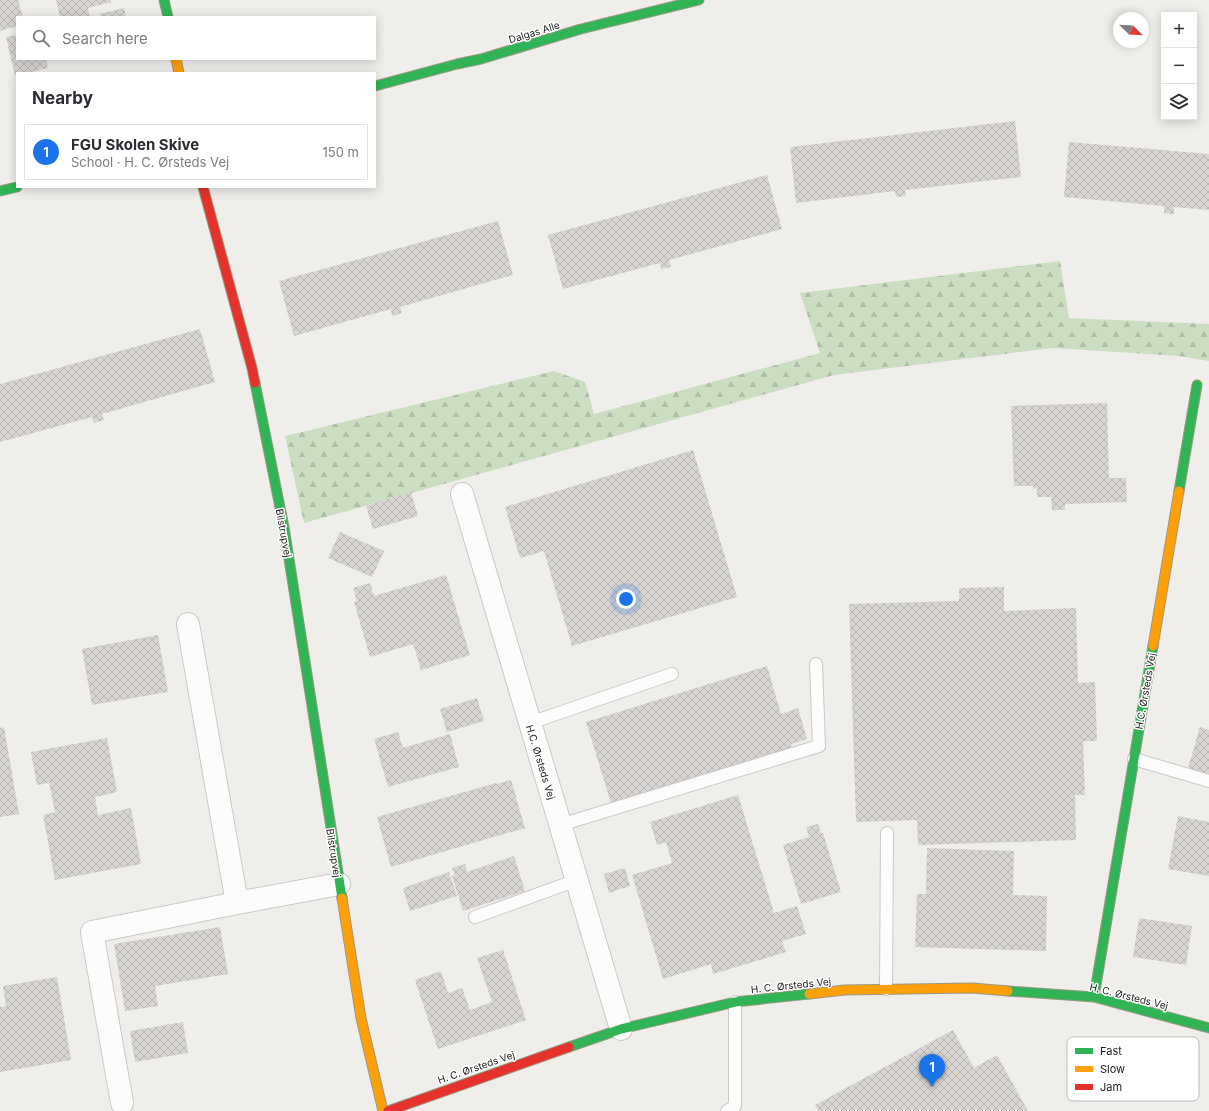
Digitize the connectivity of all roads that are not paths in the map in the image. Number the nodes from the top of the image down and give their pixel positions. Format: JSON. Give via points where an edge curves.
{"nodes":[{"id":1,"x":164,"y":0,"type":"edge"},
{"id":2,"x":699,"y":0,"type":"edge"},
{"id":3,"x":168,"y":16,"type":"edge"},
{"id":4,"x":176,"y":60,"type":"edge"},
{"id":5,"x":179,"y":72,"type":"edge"},
{"id":6,"x":376,"y":86,"type":"edge"},
{"id":7,"x":16,"y":187,"type":"edge"},
{"id":8,"x":203,"y":188,"type":"edge"},
{"id":9,"x":0,"y":191,"type":"edge"},
{"id":10,"x":1197,"y":385,"type":"dead end"},
{"id":11,"x":462,"y":494,"type":"dead end"},
{"id":12,"x":188,"y":624,"type":"dead end"},
{"id":13,"x":816,"y":664,"type":"dead end"},
{"id":14,"x":672,"y":674,"type":"dead end"},
{"id":15,"x":530,"y":723,"type":"junction"},
{"id":16,"x":1134,"y":759,"type":"junction"},
{"id":17,"x":1209,"y":781,"type":"edge"},
{"id":18,"x":560,"y":825,"type":"junction"},
{"id":19,"x":887,"y":833,"type":"dead end"},
{"id":20,"x":577,"y":880,"type":"junction"},
{"id":21,"x":339,"y":884,"type":"junction"},
{"id":22,"x":237,"y":903,"type":"junction"},
{"id":23,"x":475,"y":917,"type":"dead end"},
{"id":24,"x":886,"y":989,"type":"junction"},
{"id":25,"x":1094,"y":997,"type":"junction"},
{"id":26,"x":735,"y":1002,"type":"junction"},
{"id":27,"x":1209,"y":1028,"type":"edge"},
{"id":28,"x":621,"y":1029,"type":"junction"},
{"id":29,"x":122,"y":1103,"type":"dead end"},
{"id":30,"x":383,"y":1111,"type":"edge"},
{"id":31,"x":388,"y":1111,"type":"edge"},
{"id":32,"x":727,"y":1111,"type":"edge"}],
"edges":[{"from":1,"to":3,"type":"street"},
{"from":2,"to":6,"type":"street","name":"Dalgas Alle","via":[[581,29],[481,59]]},
{"from":4,"to":5,"type":"street"},
{"from":7,"to":9,"type":"street"},
{"from":8,"to":21,"type":"street","name":"Bilstrupvej","via":[[252,368],[284,527]]},
{"from":10,"to":16,"type":"street","name":"H.C. Ørsteds Vej"},
{"from":11,"to":15,"type":"street","name":"H.C. Ørsteds Vej"},
{"from":12,"to":22,"type":"street"},
{"from":13,"to":18,"type":"lane","via":[[819,746]]},
{"from":14,"to":15,"type":"lane"},
{"from":15,"to":18,"type":"street","name":"H.C. Ørsteds Vej"},
{"from":16,"to":17,"type":"lane"},
{"from":16,"to":25,"type":"street","name":"H.C. Ørsteds Vej"},
{"from":18,"to":20,"type":"street","name":"H.C. Ørsteds Vej"},
{"from":19,"to":24,"type":"lane"},
{"from":20,"to":23,"type":"lane"},
{"from":20,"to":28,"type":"street","name":"H.C. Ørsteds Vej"},
{"from":21,"to":22,"type":"street","name":"Bilstrupvej"},
{"from":21,"to":30,"type":"street","name":"Bilstrupvej","via":[[360,1018]]},
{"from":22,"to":29,"type":"street","name":"Bilstrupvej","via":[[92,932]]},
{"from":24,"to":25,"type":"street","name":"H. C. Ørsteds Vej","via":[[972,988]]},
{"from":24,"to":26,"type":"street","name":"H. C. Ørsteds Vej","via":[[845,990]]},
{"from":25,"to":27,"type":"street","name":"H. C. Ørsteds Vej"},
{"from":26,"to":28,"type":"street","name":"H. C. Ørsteds Vej"},
{"from":26,"to":32,"type":"lane","via":[[735,1106]]},
{"from":28,"to":31,"type":"street","name":"H. C. Ørsteds Vej"}]}
